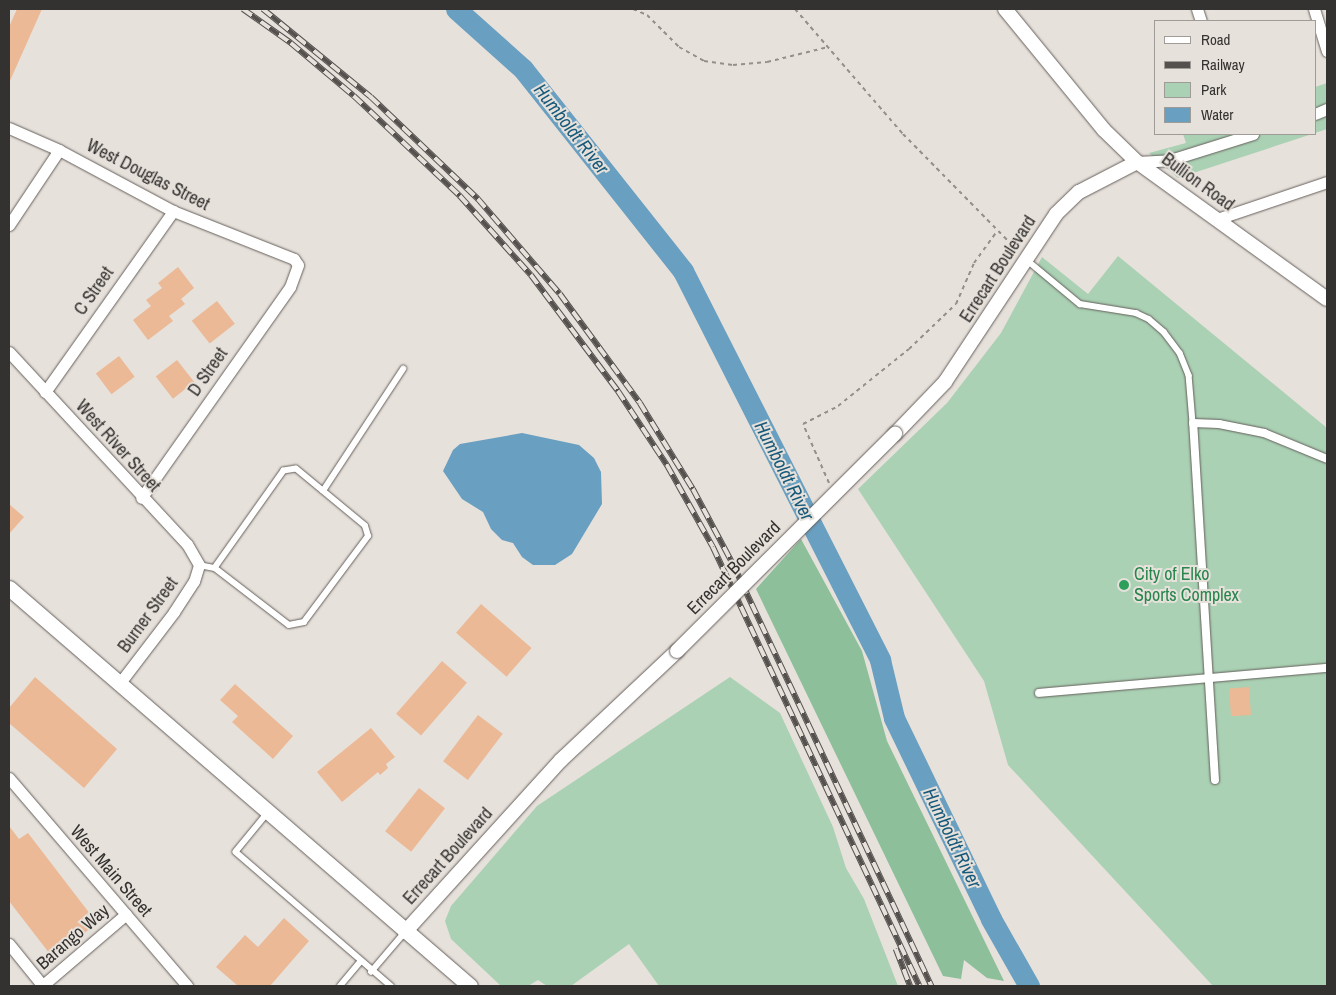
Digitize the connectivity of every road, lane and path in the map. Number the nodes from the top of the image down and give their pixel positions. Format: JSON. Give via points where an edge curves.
{"nodes":[{"id":1,"x":633,"y":9,"type":"edge"},
{"id":2,"x":795,"y":9,"type":"edge"},
{"id":3,"x":1005,"y":9,"type":"edge"},
{"id":4,"x":1316,"y":21,"type":"edge"},
{"id":5,"x":1319,"y":39,"type":"edge"},
{"id":6,"x":828,"y":46,"type":"junction"},
{"id":7,"x":1327,"y":51,"type":"edge"},
{"id":8,"x":9,"y":128,"type":"edge"},
{"id":9,"x":1250,"y":135,"type":"edge"},
{"id":10,"x":59,"y":150,"type":"junction"},
{"id":11,"x":1138,"y":162,"type":"junction"},
{"id":12,"x":1327,"y":182,"type":"edge"},
{"id":13,"x":173,"y":211,"type":"junction"},
{"id":14,"x":1217,"y":219,"type":"junction"},
{"id":15,"x":9,"y":225,"type":"edge"},
{"id":16,"x":998,"y":230,"type":"junction"},
{"id":17,"x":1025,"y":259,"type":"junction"},
{"id":18,"x":298,"y":265,"type":"joint"},
{"id":19,"x":1327,"y":300,"type":"edge"},
{"id":20,"x":9,"y":352,"type":"edge"},
{"id":21,"x":403,"y":369,"type":"dead end"},
{"id":22,"x":45,"y":392,"type":"junction"},
{"id":23,"x":1193,"y":423,"type":"junction"},
{"id":24,"x":1327,"y":459,"type":"edge"},
{"id":25,"x":323,"y":491,"type":"junction"},
{"id":26,"x":834,"y":495,"type":"junction"},
{"id":27,"x":141,"y":498,"type":"junction"},
{"id":28,"x":199,"y":565,"type":"junction"},
{"id":29,"x":215,"y":568,"type":"junction"},
{"id":30,"x":9,"y":588,"type":"edge"},
{"id":31,"x":1327,"y":668,"type":"edge"},
{"id":32,"x":1209,"y":678,"type":"junction"},
{"id":33,"x":120,"y":684,"type":"junction"},
{"id":34,"x":1039,"y":693,"type":"dead end"},
{"id":35,"x":9,"y":778,"type":"edge"},
{"id":36,"x":1215,"y":780,"type":"dead end"},
{"id":37,"x":268,"y":813,"type":"junction"},
{"id":38,"x":126,"y":914,"type":"junction"},
{"id":39,"x":405,"y":932,"type":"junction"},
{"id":40,"x":9,"y":944,"type":"edge"},
{"id":41,"x":360,"y":962,"type":"junction"},
{"id":42,"x":371,"y":972,"type":"junction"},
{"id":43,"x":43,"y":986,"type":"edge"},
{"id":44,"x":187,"y":986,"type":"edge"},
{"id":45,"x":340,"y":986,"type":"edge"},
{"id":46,"x":391,"y":986,"type":"edge"},
{"id":47,"x":470,"y":986,"type":"edge"}],
"edges":[{"from":1,"to":6,"type":"path","via":[[647,15],[679,47],[704,61],[733,64],[767,62]]},
{"from":2,"to":6,"type":"path"},
{"from":3,"to":11,"type":"street","name":"Bullion Road","via":[[1104,130]]},
{"from":4,"to":5,"type":"street"},
{"from":5,"to":7,"type":"street"},
{"from":6,"to":16,"type":"path","via":[[903,134]]},
{"from":8,"to":10,"type":"street","name":"West Douglas Street"},
{"from":9,"to":11,"type":"street","via":[[1170,160]]},
{"from":10,"to":13,"type":"street","name":"West Douglas Street"},
{"from":10,"to":15,"type":"street"},
{"from":11,"to":14,"type":"street","name":"Bullion Road"},
{"from":11,"to":17,"type":"street","name":"Errecart Boulevard","via":[[1121,167],[1079,192],[1056,214]]},
{"from":12,"to":14,"type":"street"},
{"from":13,"to":18,"type":"street","name":"West Douglas Street","via":[[294,259]]},
{"from":13,"to":22,"type":"street","name":"C Street"},
{"from":14,"to":19,"type":"street","name":"Bullion Road"},
{"from":16,"to":17,"type":"path"},
{"from":16,"to":26,"type":"path","via":[[974,264],[956,304],[909,349],[838,406],[803,424]]},
{"from":17,"to":23,"type":"lane","via":[[1080,304],[1136,313],[1149,318],[1164,332],[1180,353],[1189,375]]},
{"from":17,"to":26,"type":"street","name":"Errecart Boulevard","bridge":true,"via":[[946,382]]},
{"from":18,"to":27,"type":"street","name":"D Street","via":[[290,287]]},
{"from":20,"to":22,"type":"street","name":"West River Street"},
{"from":21,"to":25,"type":"lane"},
{"from":22,"to":27,"type":"street","name":"West River Street"},
{"from":23,"to":24,"type":"street","via":[[1219,424],[1264,433]]},
{"from":23,"to":32,"type":"street"},
{"from":25,"to":29,"type":"lane","via":[[296,468],[284,471]]},
{"from":25,"to":29,"type":"lane","via":[[366,526],[368,536],[304,622],[289,625]]},
{"from":26,"to":39,"type":"street","name":"Errecart Boulevard","bridge":true,"via":[[677,651],[561,760]]},
{"from":27,"to":28,"type":"street","name":"West River Street","via":[[187,544]]},
{"from":28,"to":29,"type":"lane"},
{"from":28,"to":33,"type":"street","name":"Burner Street","via":[[194,581],[174,612]]},
{"from":30,"to":33,"type":"main road"},
{"from":31,"to":32,"type":"street"},
{"from":32,"to":34,"type":"street"},
{"from":32,"to":36,"type":"street"},
{"from":33,"to":37,"type":"main road"},
{"from":35,"to":38,"type":"street","name":"West Main Street"},
{"from":37,"to":39,"type":"main road"},
{"from":37,"to":41,"type":"lane","via":[[236,852]]},
{"from":38,"to":43,"type":"street","name":"Barango Way"},
{"from":38,"to":44,"type":"street","name":"West Main Street"},
{"from":39,"to":42,"type":"lane"},
{"from":39,"to":47,"type":"main road"},
{"from":40,"to":43,"type":"street"},
{"from":41,"to":42,"type":"lane"},
{"from":41,"to":45,"type":"lane"},
{"from":42,"to":46,"type":"lane"}]}
